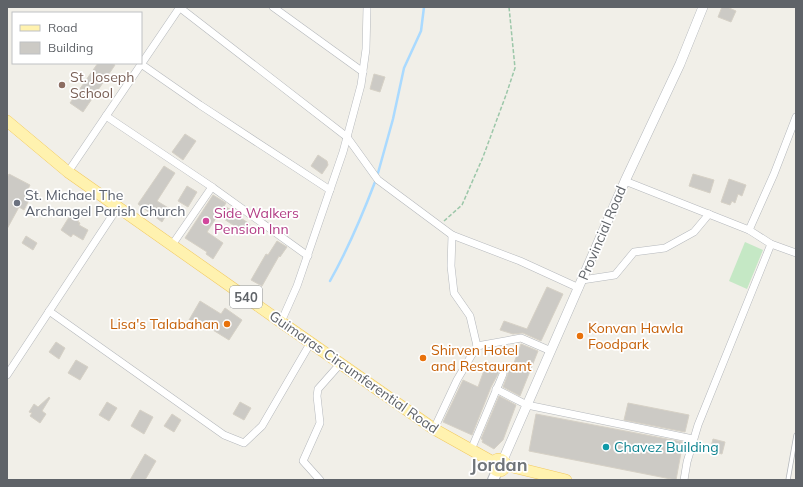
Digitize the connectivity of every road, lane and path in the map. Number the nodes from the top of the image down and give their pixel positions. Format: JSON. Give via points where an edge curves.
{"nodes":[{"id":1,"x":180,"y":7,"type":"edge"},
{"id":2,"x":273,"y":7,"type":"edge"},
{"id":3,"x":367,"y":7,"type":"edge"},
{"id":4,"x":509,"y":7,"type":"edge"},
{"id":5,"x":703,"y":7,"type":"edge"},
{"id":6,"x":142,"y":63,"type":"edge"},
{"id":7,"x":141,"y":64,"type":"edge"},
{"id":8,"x":363,"y":72,"type":"junction"},
{"id":9,"x":106,"y":116,"type":"junction"},
{"id":10,"x":796,"y":117,"type":"edge"},
{"id":11,"x":7,"y":121,"type":"edge"},
{"id":12,"x":347,"y":137,"type":"junction"},
{"id":13,"x":68,"y":172,"type":"junction"},
{"id":14,"x":625,"y":181,"type":"junction"},
{"id":15,"x":212,"y":187,"type":"junction"},
{"id":16,"x":330,"y":190,"type":"junction"},
{"id":17,"x":118,"y":207,"type":"junction"},
{"id":18,"x":709,"y":214,"type":"junction"},
{"id":19,"x":439,"y":225,"type":"junction"},
{"id":20,"x":749,"y":230,"type":"junction"},
{"id":21,"x":452,"y":235,"type":"junction"},
{"id":22,"x":771,"y":244,"type":"junction"},
{"id":23,"x":172,"y":245,"type":"junction"},
{"id":24,"x":796,"y":253,"type":"edge"},
{"id":25,"x":308,"y":256,"type":"junction"},
{"id":26,"x":581,"y":284,"type":"junction"},
{"id":27,"x":49,"y":311,"type":"junction"},
{"id":28,"x":281,"y":322,"type":"junction"},
{"id":29,"x":311,"y":342,"type":"junction"},
{"id":30,"x":477,"y":346,"type":"junction"},
{"id":31,"x":551,"y":351,"type":"junction"},
{"id":32,"x":341,"y":363,"type":"junction"},
{"id":33,"x":503,"y":374,"type":"dead end"},
{"id":34,"x":7,"y":376,"type":"edge"},
{"id":35,"x":496,"y":389,"type":"junction"},
{"id":36,"x":527,"y":405,"type":"junction"},
{"id":37,"x":434,"y":429,"type":"junction"},
{"id":38,"x":796,"y":435,"type":"edge"},
{"id":39,"x":693,"y":439,"type":"junction"},
{"id":40,"x":471,"y":450,"type":"junction"},
{"id":41,"x":791,"y":458,"type":"junction"},
{"id":42,"x":796,"y":459,"type":"edge"},
{"id":43,"x":499,"y":468,"type":"edge"},
{"id":44,"x":320,"y":480,"type":"edge"},
{"id":45,"x":536,"y":480,"type":"edge"},
{"id":46,"x":566,"y":480,"type":"edge"},
{"id":47,"x":684,"y":480,"type":"edge"},
{"id":48,"x":788,"y":480,"type":"edge"}],
"edges":[{"from":1,"to":6,"type":"street"},
{"from":1,"to":12,"type":"street"},
{"from":2,"to":8,"type":"street"},
{"from":3,"to":8,"type":"street"},
{"from":4,"to":19,"type":"path","via":[[514,68],[506,95],[462,206]]},
{"from":5,"to":14,"type":"street","name":"Provincial Road","via":[[680,64]]},
{"from":7,"to":9,"type":"street"},
{"from":7,"to":16,"type":"street"},
{"from":8,"to":12,"type":"street"},
{"from":9,"to":13,"type":"street"},
{"from":9,"to":15,"type":"street"},
{"from":10,"to":20,"type":"street"},
{"from":11,"to":13,"type":"main road","name":"Guimaras Circumferential Road","number":"540"},
{"from":12,"to":16,"type":"street"},
{"from":12,"to":19,"type":"street","via":[[378,180]]},
{"from":13,"to":17,"type":"main road","name":"Guimaras Circumferential Road","number":"540"},
{"from":14,"to":18,"type":"street"},
{"from":14,"to":26,"type":"street","name":"Provincial Road"},
{"from":15,"to":23,"type":"street"},
{"from":15,"to":25,"type":"street"},
{"from":16,"to":25,"type":"street"},
{"from":17,"to":23,"type":"main road","name":"Guimaras Circumferential Road","number":"540"},
{"from":17,"to":27,"type":"street"},
{"from":18,"to":20,"type":"street"},
{"from":18,"to":26,"type":"street","via":[[694,232],[665,248],[634,252],[615,275]]},
{"from":19,"to":21,"type":"street"},
{"from":20,"to":22,"type":"street"},
{"from":21,"to":26,"type":"street"},
{"from":21,"to":30,"type":"street","via":[[451,266],[454,293],[470,316]]},
{"from":22,"to":24,"type":"street"},
{"from":22,"to":39,"type":"street"},
{"from":23,"to":28,"type":"main road","name":"Guimaras Circumferential Road","number":"540"},
{"from":25,"to":28,"type":"street"},
{"from":26,"to":31,"type":"street","name":"Provincial Road"},
{"from":27,"to":29,"type":"street","via":[[224,435],[244,443],[262,426]]},
{"from":27,"to":34,"type":"street"},
{"from":28,"to":29,"type":"main road","name":"Guimaras Circumferential Road","number":"540"},
{"from":29,"to":32,"type":"main road","name":"Guimaras Circumferential Road","number":"540"},
{"from":30,"to":31,"type":"street","via":[[521,338]]},
{"from":30,"to":37,"type":"street","via":[[457,380]]},
{"from":31,"to":36,"type":"street","name":"Provincial Road"},
{"from":32,"to":37,"type":"main road","name":"Guimaras Circumferential Road","number":"540"},
{"from":32,"to":44,"type":"street","via":[[318,389],[320,423],[303,461]]},
{"from":33,"to":35,"type":"street"},
{"from":35,"to":36,"type":"street"},
{"from":35,"to":40,"type":"street"},
{"from":36,"to":39,"type":"street"},
{"from":36,"to":43,"type":"street","name":"Provincial Road"},
{"from":37,"to":40,"type":"main road","name":"Guimaras Circumferential Road","number":"540"},
{"from":38,"to":41,"type":"lane"},
{"from":39,"to":47,"type":"street"},
{"from":40,"to":43,"type":"main road","name":"Guimaras Circumferential Road","number":"540"},
{"from":41,"to":42,"type":"lane"},
{"from":41,"to":48,"type":"lane"},
{"from":43,"to":45,"type":"main road","name":"Guimaras Circumferential Road","number":"540"},
{"from":43,"to":46,"type":"main road","name":"Guimaras Circumferential Road","number":"540"}]}
